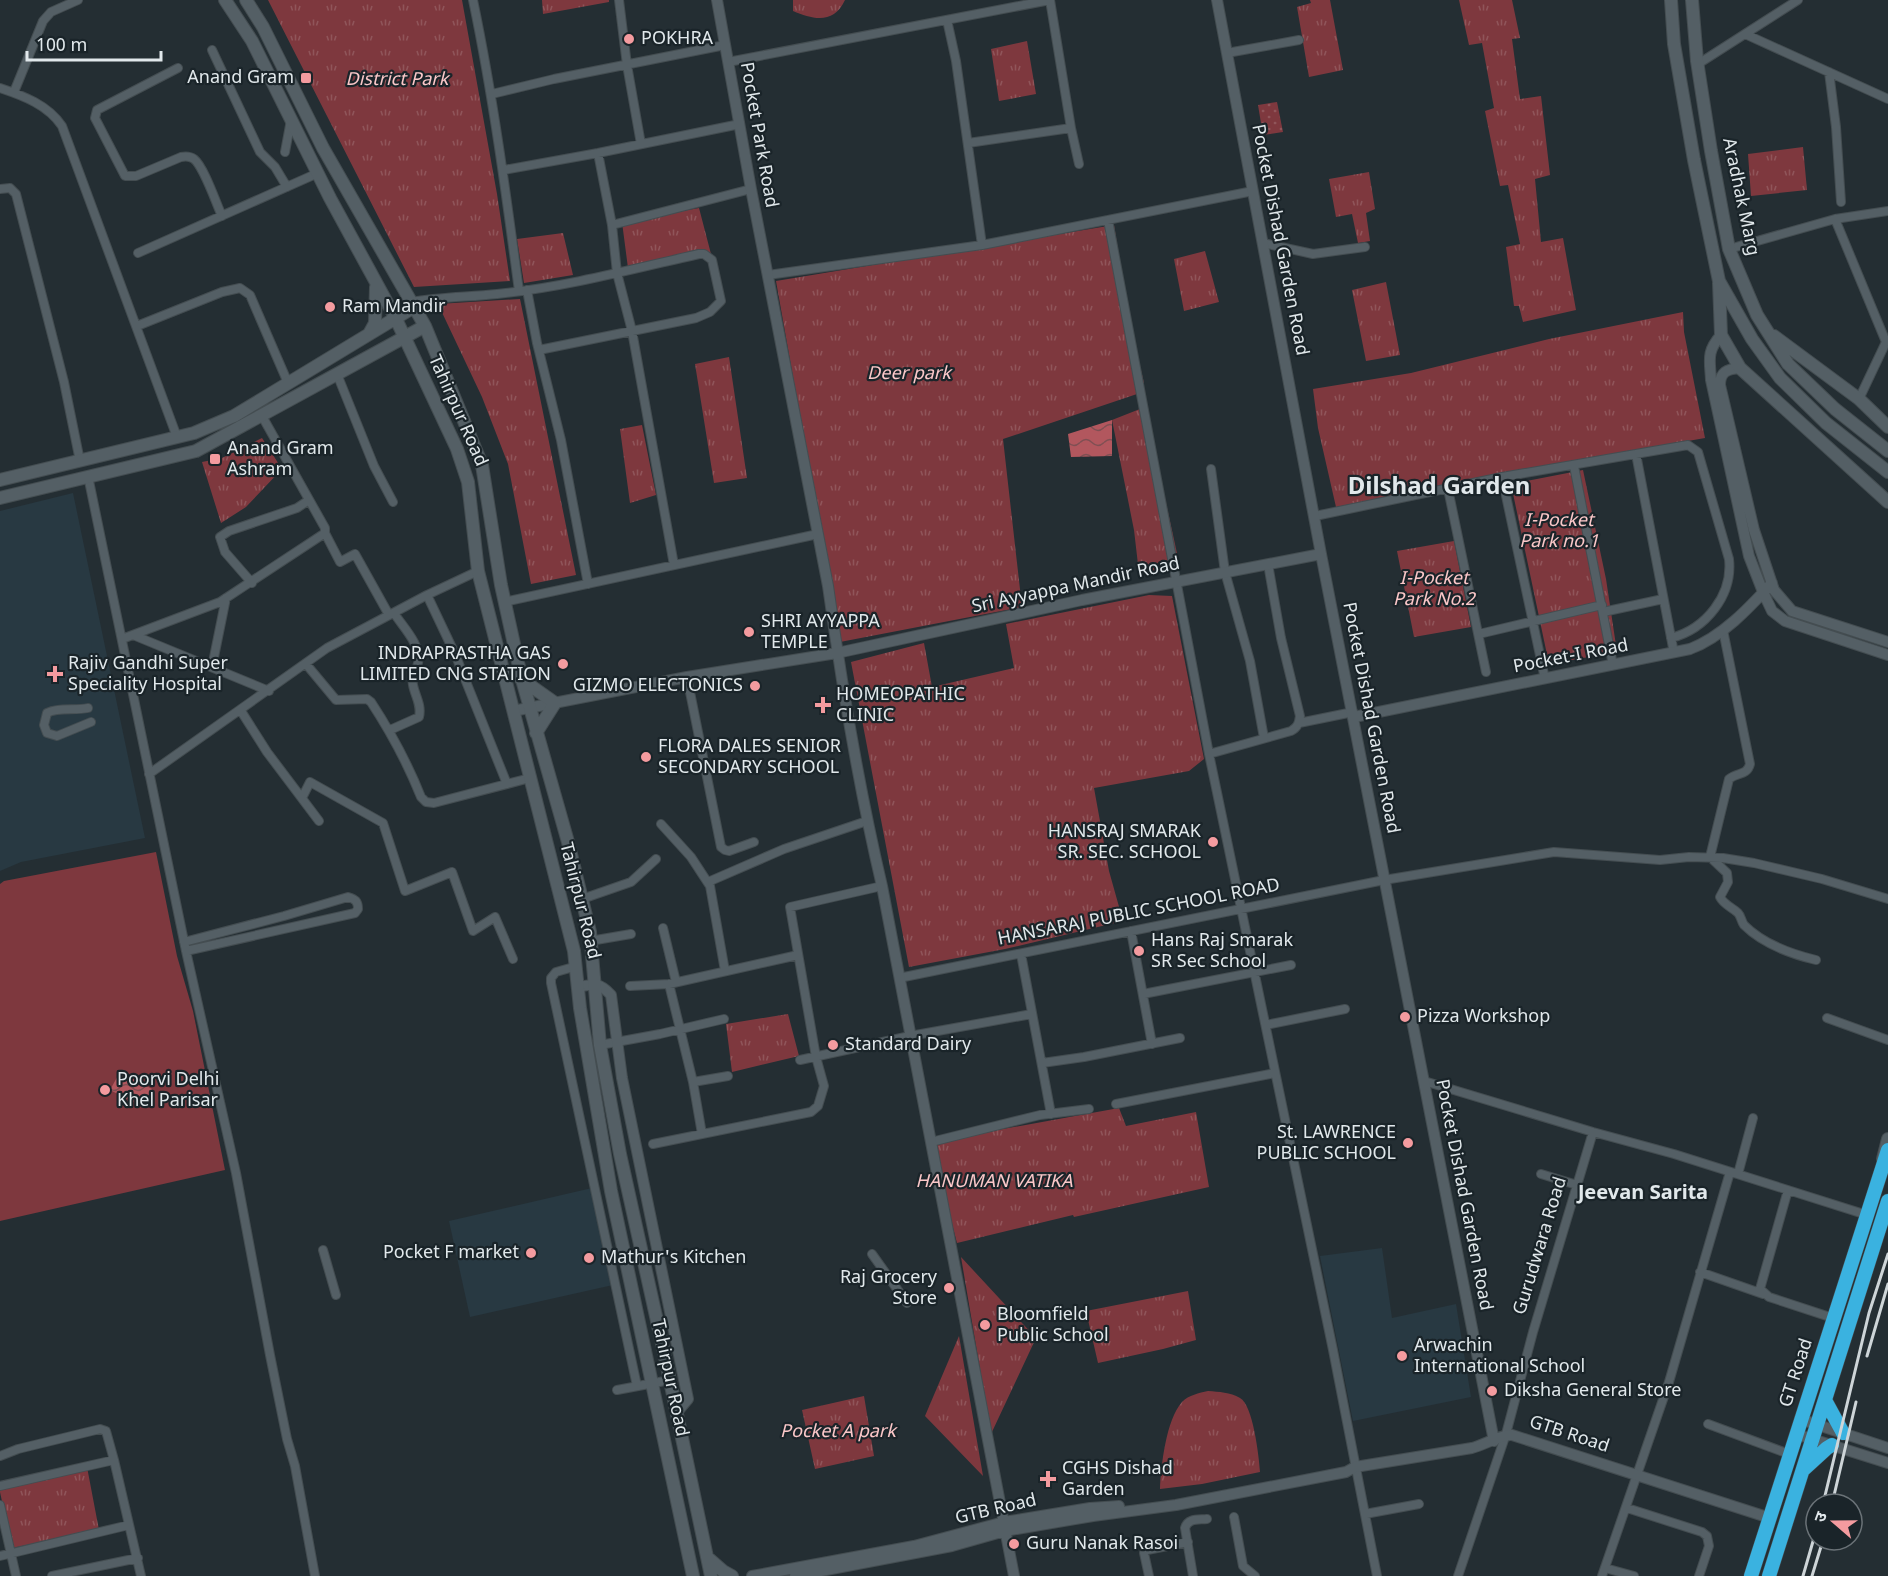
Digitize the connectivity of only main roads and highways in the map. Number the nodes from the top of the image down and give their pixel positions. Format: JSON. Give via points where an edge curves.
{"nodes":[{"id":1,"x":225,"y":0,"type":"edge"},
{"id":2,"x":246,"y":0,"type":"edge"},
{"id":3,"x":1671,"y":0,"type":"edge"},
{"id":4,"x":1692,"y":0,"type":"edge"},
{"id":5,"x":1678,"y":66,"type":"junction"},
{"id":6,"x":1702,"y":91,"type":"junction"},
{"id":7,"x":1719,"y":281,"type":"junction"},
{"id":8,"x":375,"y":282,"type":"junction"},
{"id":9,"x":412,"y":304,"type":"junction"},
{"id":10,"x":396,"y":320,"type":"junction"},
{"id":11,"x":425,"y":326,"type":"junction"},
{"id":12,"x":1766,"y":330,"type":"junction"},
{"id":13,"x":368,"y":335,"type":"junction"},
{"id":14,"x":404,"y":338,"type":"junction"},
{"id":15,"x":1888,"y":427,"type":"edge"},
{"id":16,"x":1888,"y":452,"type":"edge"},
{"id":17,"x":1888,"y":472,"type":"edge"},
{"id":18,"x":0,"y":480,"type":"edge"},
{"id":19,"x":0,"y":498,"type":"edge"},
{"id":20,"x":1888,"y":502,"type":"edge"},
{"id":21,"x":521,"y":679,"type":"junction"},
{"id":22,"x":536,"y":733,"type":"junction"},
{"id":23,"x":1888,"y":1139,"type":"edge"},
{"id":24,"x":1888,"y":1150,"type":"edge"},
{"id":25,"x":1878,"y":1181,"type":"junction"},
{"id":26,"x":1888,"y":1201,"type":"edge"},
{"id":27,"x":636,"y":1232,"type":"junction"},
{"id":28,"x":621,"y":1235,"type":"junction"},
{"id":29,"x":1825,"y":1400,"type":"junction"},
{"id":30,"x":1843,"y":1433,"type":"road end"},
{"id":31,"x":1832,"y":1445,"type":"road end"},
{"id":32,"x":1802,"y":1471,"type":"junction"},
{"id":33,"x":707,"y":1557,"type":"junction"},
{"id":34,"x":693,"y":1576,"type":"edge"},
{"id":35,"x":711,"y":1576,"type":"edge"},
{"id":36,"x":732,"y":1576,"type":"edge"},
{"id":37,"x":1751,"y":1576,"type":"edge"},
{"id":38,"x":1769,"y":1576,"type":"edge"}],
"edges":[{"from":1,"to":8,"type":"main road","name":"Tahirpur Road","via":[[252,41]]},
{"from":2,"to":9,"type":"main road","name":"Tahirpur Road","via":[[323,148]]},
{"from":3,"to":5,"type":"main road","name":"Aradhak Marg"},
{"from":4,"to":6,"type":"main road","name":"Aradhak Marg"},
{"from":5,"to":6,"type":"main road","via":[[1682,59],[1688,59],[1693,81]]},
{"from":5,"to":7,"type":"main road","name":"Aradhak Marg"},
{"from":6,"to":12,"type":"main road","name":"Aradhak Marg","via":[[1729,249]]},
{"from":7,"to":17,"type":"main road","name":"Aradhak Marg","via":[[1780,378],[1826,423]]},
{"from":7,"to":20,"type":"main road","name":"Aradhak Marg","via":[[1721,335],[1740,368]]},
{"from":8,"to":10,"type":"main road","name":"Tahirpur Road"},
{"from":8,"to":13,"type":"main road","via":[[375,323]]},
{"from":9,"to":10,"type":"main road"},
{"from":9,"to":11,"type":"main road","name":"Tahirpur Road"},
{"from":10,"to":13,"type":"main road"},
{"from":10,"to":14,"type":"main road","name":"Tahirpur Road"},
{"from":11,"to":14,"type":"main road"},
{"from":11,"to":21,"type":"main road","name":"Tahirpur Road","via":[[482,465]]},
{"from":12,"to":15,"type":"main road","via":[[1859,399]]},
{"from":12,"to":16,"type":"main road","name":"Aradhak Marg","via":[[1788,364]]},
{"from":13,"to":18,"type":"main road","via":[[234,416],[194,433]]},
{"from":14,"to":19,"type":"main road","via":[[196,451]]},
{"from":14,"to":28,"type":"main road","name":"Tahirpur Road","via":[[457,449],[468,482],[478,571],[577,966],[580,1008]]},
{"from":21,"to":22,"type":"main road","name":"Tahirpur Road"},
{"from":21,"to":22,"type":"main road","via":[[555,703]]},
{"from":22,"to":27,"type":"main road","name":"Tahirpur Road","via":[[582,899],[600,1045]]},
{"from":23,"to":25,"type":"main road","name":"GT Road"},
{"from":24,"to":25,"type":"highway","name":"GT Road"},
{"from":25,"to":37,"type":"highway","name":"GT Road"},
{"from":26,"to":29,"type":"highway","name":"GT Road"},
{"from":27,"to":28,"type":"main road"},
{"from":27,"to":33,"type":"main road","name":"Tahirpur Road"},
{"from":28,"to":34,"type":"main road","name":"Tahirpur Road"},
{"from":29,"to":30,"type":"highway"},
{"from":29,"to":32,"type":"highway","name":"GT Road"},
{"from":31,"to":32,"type":"highway"},
{"from":32,"to":38,"type":"highway","name":"GT Road"},
{"from":33,"to":35,"type":"main road","name":"Tahirpur Road"},
{"from":33,"to":36,"type":"main road"}]}
